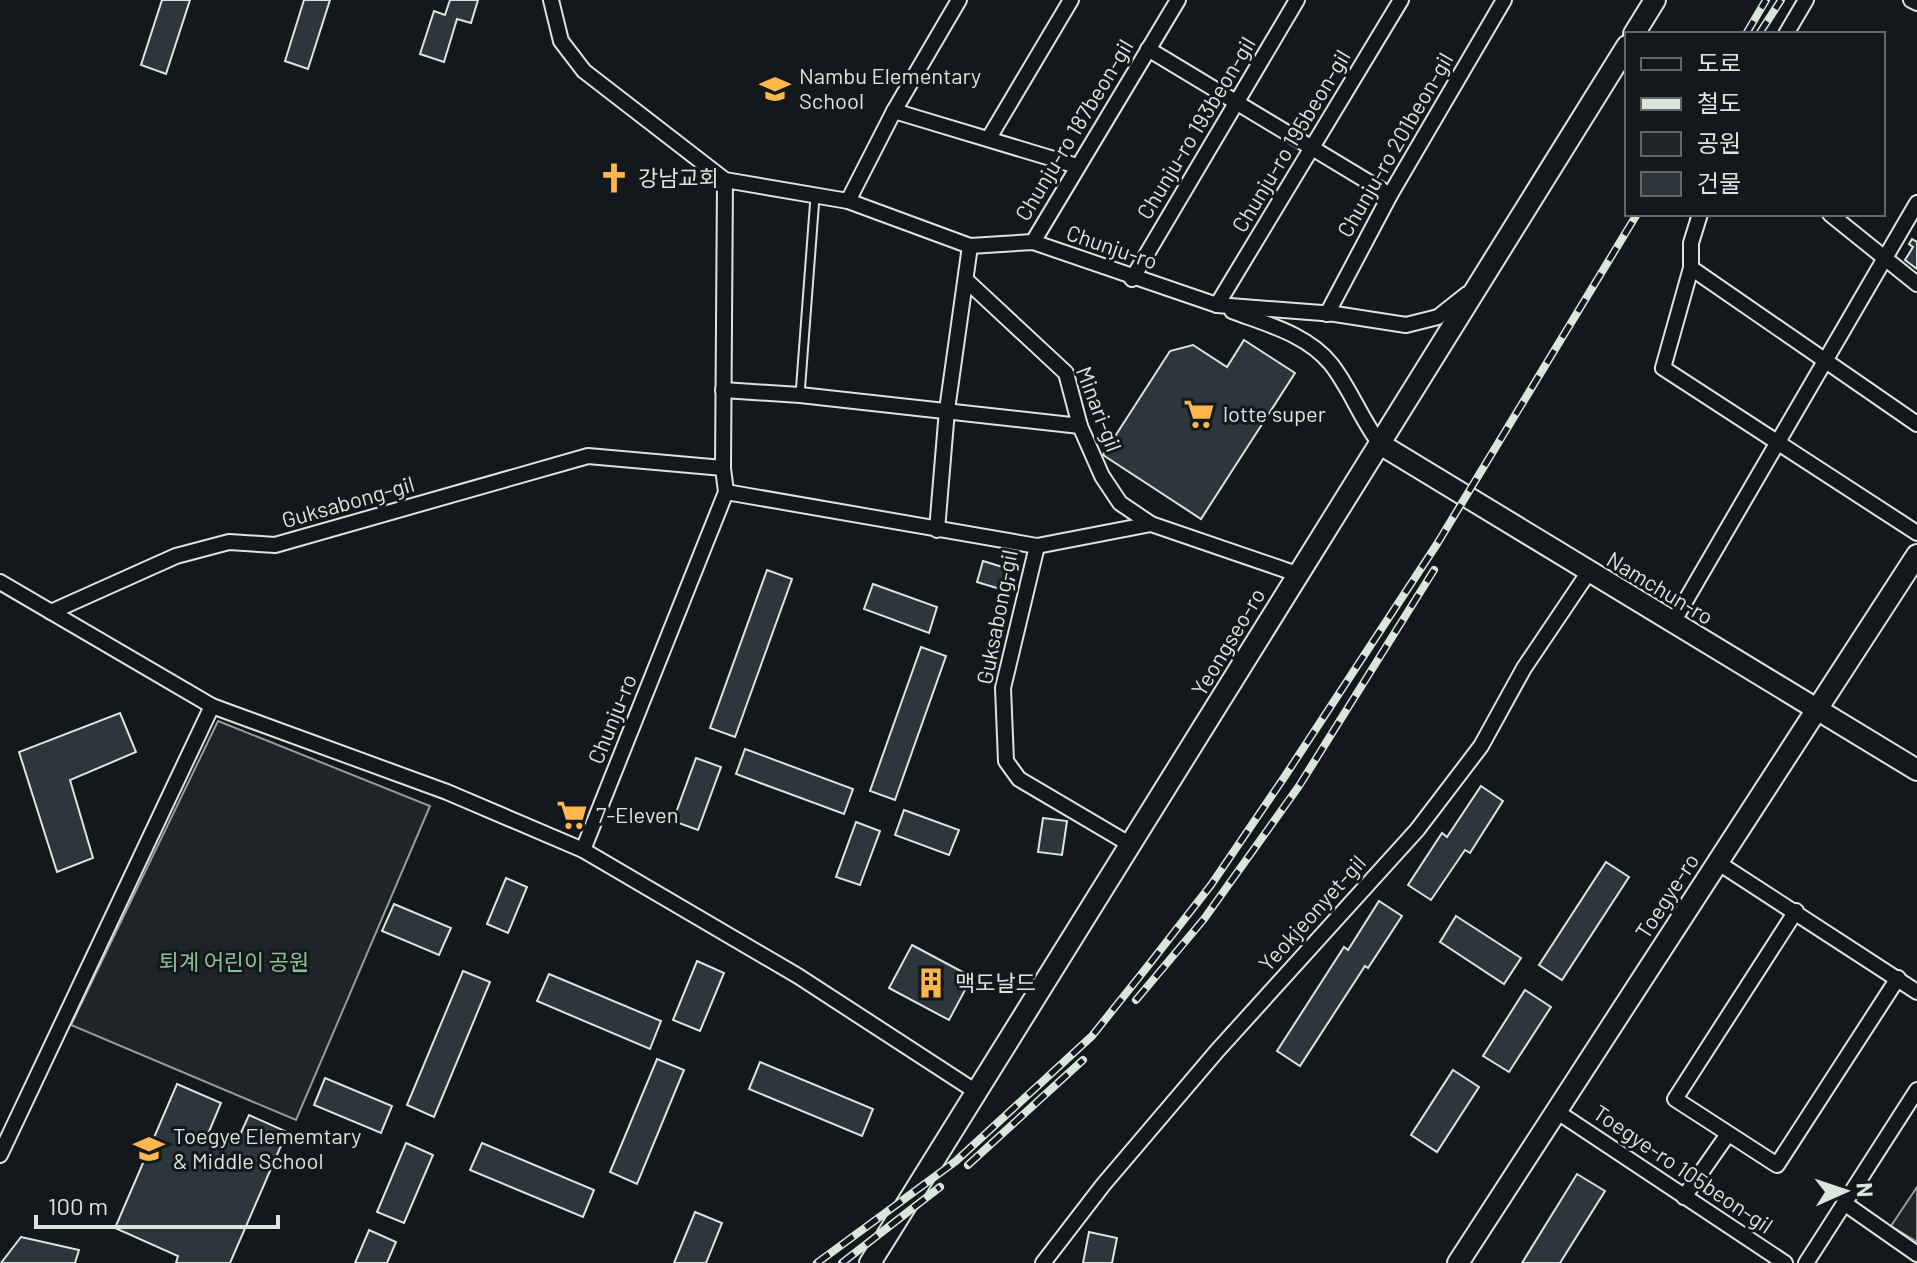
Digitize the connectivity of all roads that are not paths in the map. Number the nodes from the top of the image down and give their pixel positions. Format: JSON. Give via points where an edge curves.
{"nodes":[{"id":1,"x":551,"y":0,"type":"edge"},
{"id":2,"x":959,"y":0,"type":"edge"},
{"id":3,"x":1071,"y":0,"type":"edge"},
{"id":4,"x":1178,"y":0,"type":"edge"},
{"id":5,"x":1297,"y":0,"type":"edge"},
{"id":6,"x":1401,"y":0,"type":"edge"},
{"id":7,"x":1504,"y":0,"type":"edge"},
{"id":8,"x":1655,"y":0,"type":"edge"},
{"id":9,"x":1806,"y":0,"type":"edge"},
{"id":10,"x":1911,"y":0,"type":"edge"},
{"id":11,"x":1917,"y":3,"type":"edge"},
{"id":12,"x":1635,"y":32,"type":"edge"},
{"id":13,"x":1787,"y":32,"type":"edge"},
{"id":14,"x":1148,"y":49,"type":"junction"},
{"id":15,"x":1625,"y":49,"type":"edge"},
{"id":16,"x":1236,"y":102,"type":"junction"},
{"id":17,"x":894,"y":111,"type":"junction"},
{"id":18,"x":989,"y":138,"type":"junction"},
{"id":19,"x":1313,"y":148,"type":"junction"},
{"id":20,"x":1077,"y":166,"type":"junction"},
{"id":21,"x":725,"y":180,"type":"junction"},
{"id":22,"x":1390,"y":195,"type":"junction"},
{"id":23,"x":815,"y":197,"type":"junction"},
{"id":24,"x":848,"y":201,"type":"junction"},
{"id":25,"x":1917,"y":203,"type":"edge"},
{"id":26,"x":1699,"y":216,"type":"edge"},
{"id":27,"x":1833,"y":216,"type":"edge"},
{"id":28,"x":1033,"y":242,"type":"junction"},
{"id":29,"x":970,"y":246,"type":"junction"},
{"id":30,"x":1884,"y":257,"type":"junction"},
{"id":31,"x":1691,"y":268,"type":"junction"},
{"id":32,"x":1132,"y":279,"type":"junction"},
{"id":33,"x":966,"y":280,"type":"junction"},
{"id":34,"x":1479,"y":284,"type":"junction"},
{"id":35,"x":1917,"y":284,"type":"edge"},
{"id":36,"x":1217,"y":305,"type":"junction"},
{"id":37,"x":1327,"y":314,"type":"junction"},
{"id":38,"x":1823,"y":361,"type":"junction"},
{"id":39,"x":723,"y":390,"type":"junction"},
{"id":40,"x":800,"y":395,"type":"junction"},
{"id":41,"x":947,"y":410,"type":"junction"},
{"id":42,"x":1917,"y":424,"type":"edge"},
{"id":43,"x":1080,"y":426,"type":"junction"},
{"id":44,"x":1779,"y":442,"type":"junction"},
{"id":45,"x":1380,"y":444,"type":"junction"},
{"id":46,"x":723,"y":468,"type":"junction"},
{"id":47,"x":726,"y":492,"type":"junction"},
{"id":48,"x":1151,"y":524,"type":"junction"},
{"id":49,"x":937,"y":530,"type":"junction"},
{"id":50,"x":1917,"y":533,"type":"edge"},
{"id":51,"x":1037,"y":546,"type":"junction"},
{"id":52,"x":1917,"y":555,"type":"edge"},
{"id":53,"x":1588,"y":573,"type":"junction"},
{"id":54,"x":1297,"y":574,"type":"junction"},
{"id":55,"x":0,"y":582,"type":"edge"},
{"id":56,"x":51,"y":612,"type":"junction"},
{"id":57,"x":1672,"y":624,"type":"junction"},
{"id":58,"x":212,"y":706,"type":"junction"},
{"id":59,"x":1816,"y":709,"type":"junction"},
{"id":60,"x":1917,"y":770,"type":"edge"},
{"id":61,"x":1131,"y":845,"type":"junction"},
{"id":62,"x":583,"y":850,"type":"junction"},
{"id":63,"x":1717,"y":862,"type":"junction"},
{"id":64,"x":1796,"y":911,"type":"junction"},
{"id":65,"x":1898,"y":978,"type":"junction"},
{"id":66,"x":1917,"y":992,"type":"edge"},
{"id":67,"x":1917,"y":1090,"type":"edge"},
{"id":68,"x":978,"y":1093,"type":"junction"},
{"id":69,"x":1556,"y":1111,"type":"junction"},
{"id":70,"x":1728,"y":1134,"type":"junction"},
{"id":71,"x":0,"y":1155,"type":"edge"},
{"id":72,"x":1684,"y":1197,"type":"junction"},
{"id":73,"x":1844,"y":1203,"type":"junction"},
{"id":74,"x":1917,"y":1254,"type":"edge"},
{"id":75,"x":870,"y":1263,"type":"edge"},
{"id":76,"x":1043,"y":1263,"type":"edge"},
{"id":77,"x":1458,"y":1263,"type":"edge"},
{"id":78,"x":1785,"y":1263,"type":"edge"},
{"id":79,"x":1806,"y":1263,"type":"edge"}],
"edges":[{"from":1,"to":21,"type":"street","name":"Chunju-ro","via":[[561,41],[584,71]]},
{"from":2,"to":17,"type":"street"},
{"from":3,"to":18,"type":"street"},
{"from":4,"to":14,"type":"street","name":"Chunju-ro 187beon-gil"},
{"from":5,"to":16,"type":"street","name":"Chunju-ro 193beon-gil"},
{"from":6,"to":19,"type":"street","name":"Chunju-ro 195beon-gil"},
{"from":7,"to":22,"type":"street","name":"Chunju-ro 201beon-gil"},
{"from":8,"to":12,"type":"street"},
{"from":9,"to":13,"type":"street"},
{"from":10,"to":11,"type":"street"},
{"from":14,"to":16,"type":"street"},
{"from":14,"to":20,"type":"street","name":"Chunju-ro 187beon-gil"},
{"from":15,"to":34,"type":"street","name":"Yeongseo-ro"},
{"from":16,"to":19,"type":"street"},
{"from":16,"to":32,"type":"street","name":"Chunju-ro 193beon-gil"},
{"from":17,"to":18,"type":"street"},
{"from":17,"to":24,"type":"street"},
{"from":18,"to":20,"type":"street"},
{"from":19,"to":22,"type":"street"},
{"from":19,"to":36,"type":"street","name":"Chunju-ro 195beon-gil"},
{"from":20,"to":28,"type":"street","name":"Chunju-ro 187beon-gil"},
{"from":21,"to":23,"type":"street","name":"Chunju-ro"},
{"from":21,"to":39,"type":"street","name":"Chunju-ro"},
{"from":22,"to":37,"type":"street","name":"Chunju-ro 201beon-gil"},
{"from":23,"to":24,"type":"street","name":"Chunju-ro"},
{"from":23,"to":40,"type":"lane"},
{"from":24,"to":29,"type":"street","name":"Chunju-ro"},
{"from":25,"to":30,"type":"street"},
{"from":26,"to":31,"type":"street"},
{"from":27,"to":30,"type":"street"},
{"from":28,"to":29,"type":"street","name":"Chunju-ro"},
{"from":28,"to":32,"type":"street","name":"Chunju-ro"},
{"from":29,"to":33,"type":"street"},
{"from":30,"to":35,"type":"street"},
{"from":30,"to":38,"type":"street"},
{"from":31,"to":38,"type":"street"},
{"from":31,"to":44,"type":"street","via":[[1663,368]]},
{"from":32,"to":36,"type":"street","name":"Chunju-ro"},
{"from":33,"to":41,"type":"street"},
{"from":33,"to":43,"type":"street","name":"Minari-gil","via":[[1066,373]]},
{"from":34,"to":37,"type":"street","name":"Chunju-ro","via":[[1453,307],[1417,324]]},
{"from":34,"to":45,"type":"street","name":"Yeongseo-ro"},
{"from":36,"to":37,"type":"street","name":"Chunju-ro"},
{"from":36,"to":45,"type":"street","via":[[1317,350]]},
{"from":38,"to":42,"type":"street"},
{"from":38,"to":44,"type":"street"},
{"from":39,"to":40,"type":"street"},
{"from":39,"to":46,"type":"street","name":"Chunju-ro"},
{"from":40,"to":41,"type":"street"},
{"from":41,"to":43,"type":"street"},
{"from":41,"to":49,"type":"street"},
{"from":43,"to":48,"type":"street","name":"Minari-gil","via":[[1120,503]]},
{"from":44,"to":50,"type":"street"},
{"from":44,"to":57,"type":"street"},
{"from":45,"to":53,"type":"street","name":"Namchun-ro"},
{"from":45,"to":54,"type":"street","name":"Yeongseo-ro"},
{"from":46,"to":47,"type":"street","name":"Chunju-ro"},
{"from":46,"to":56,"type":"street","name":"Guksabong-gil","via":[[588,456],[275,545],[229,542],[176,556]]},
{"from":47,"to":49,"type":"street","name":"Guksabong-gil"},
{"from":47,"to":62,"type":"street","name":"Chunju-ro"},
{"from":48,"to":51,"type":"street","name":"Minari-gil"},
{"from":48,"to":54,"type":"street","name":"Minari-gil"},
{"from":49,"to":51,"type":"street","name":"Guksabong-gil"},
{"from":51,"to":61,"type":"street","name":"Guksabong-gil","via":[[1003,688],[1006,761],[1019,779]]},
{"from":52,"to":59,"type":"street","name":"Toegye-ro"},
{"from":53,"to":57,"type":"street","name":"Namchun-ro"},
{"from":53,"to":76,"type":"street","name":"Yeokjeonyet-gil","via":[[1524,668],[1481,746],[1417,830],[1217,1051]]},
{"from":54,"to":61,"type":"street","name":"Yeongseo-ro"},
{"from":55,"to":56,"type":"street"},
{"from":56,"to":58,"type":"street"},
{"from":57,"to":59,"type":"street","name":"Namchun-ro"},
{"from":58,"to":62,"type":"street","via":[[447,792]]},
{"from":58,"to":71,"type":"street"},
{"from":59,"to":60,"type":"street","name":"Namchun-ro"},
{"from":59,"to":63,"type":"street","name":"Toegye-ro"},
{"from":61,"to":68,"type":"street","name":"Yeongseo-ro"},
{"from":62,"to":68,"type":"street","via":[[798,976]]},
{"from":63,"to":64,"type":"street"},
{"from":63,"to":69,"type":"street","name":"Toegye-ro"},
{"from":64,"to":65,"type":"street"},
{"from":64,"to":70,"type":"street","via":[[1675,1099]]},
{"from":65,"to":66,"type":"street"},
{"from":65,"to":70,"type":"street","via":[[1777,1165]]},
{"from":67,"to":73,"type":"street"},
{"from":68,"to":75,"type":"street","name":"Yeongseo-ro"},
{"from":69,"to":72,"type":"street","name":"Toegye-ro 105beon-gil"},
{"from":69,"to":77,"type":"street","name":"Toegye-ro"},
{"from":70,"to":72,"type":"street"},
{"from":72,"to":78,"type":"street","name":"Toegye-ro 105beon-gil"},
{"from":73,"to":74,"type":"street"},
{"from":73,"to":79,"type":"street"}]}
